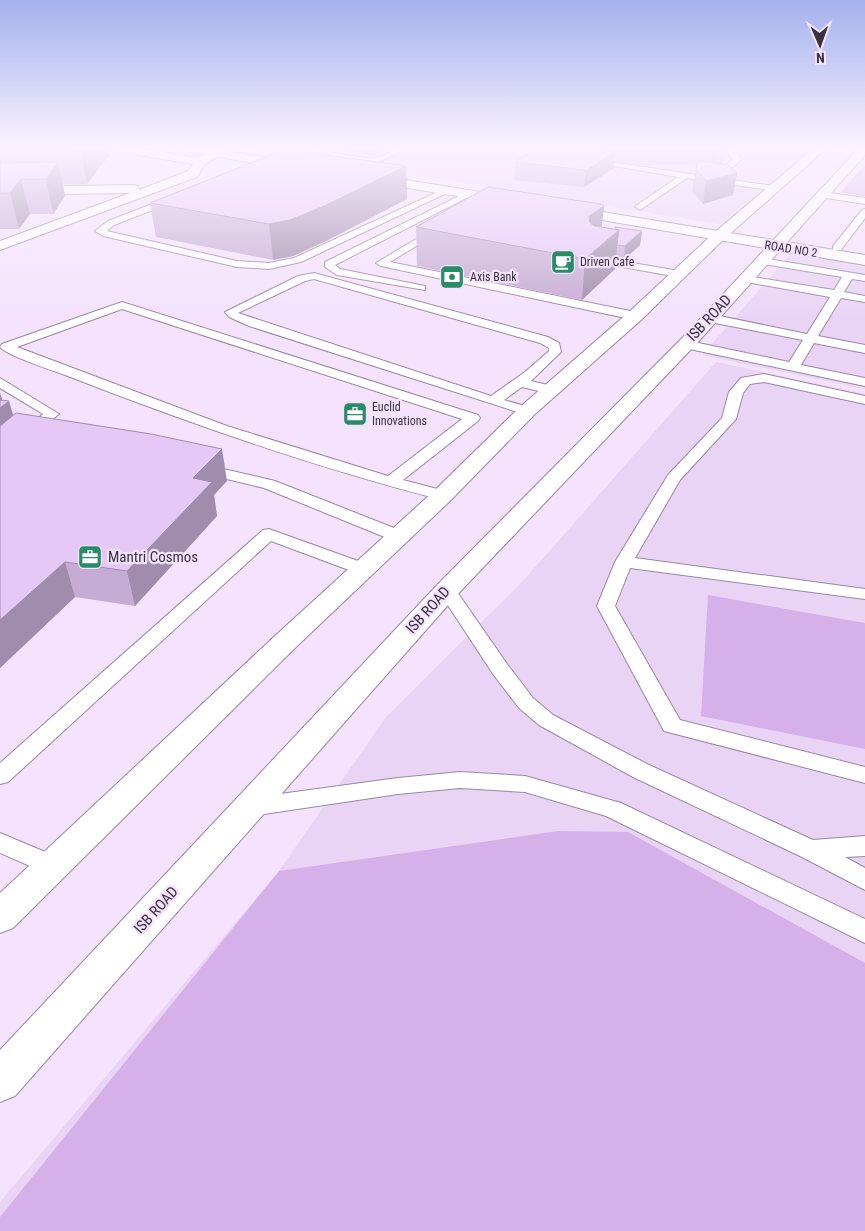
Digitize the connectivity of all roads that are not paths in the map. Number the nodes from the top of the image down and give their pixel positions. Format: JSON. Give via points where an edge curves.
{"nodes":[{"id":1,"x":109,"y":205,"type":"edge"},
{"id":2,"x":157,"y":205,"type":"edge"},
{"id":3,"x":416,"y":205,"type":"edge"},
{"id":4,"x":447,"y":205,"type":"edge"},
{"id":5,"x":554,"y":205,"type":"edge"},
{"id":6,"x":555,"y":205,"type":"edge"},
{"id":7,"x":754,"y":205,"type":"edge"},
{"id":8,"x":813,"y":205,"type":"edge"},
{"id":9,"x":865,"y":212,"type":"edge"},
{"id":10,"x":590,"y":214,"type":"junction"},
{"id":11,"x":449,"y":223,"type":"edge"},
{"id":12,"x":576,"y":225,"type":"edge"},
{"id":13,"x":723,"y":233,"type":"junction"},
{"id":14,"x":846,"y":240,"type":"junction"},
{"id":15,"x":0,"y":246,"type":"edge"},
{"id":16,"x":603,"y":247,"type":"edge"},
{"id":17,"x":865,"y":252,"type":"edge"},
{"id":18,"x":766,"y":256,"type":"junction"},
{"id":19,"x":865,"y":260,"type":"edge"},
{"id":20,"x":679,"y":274,"type":"junction"},
{"id":21,"x":849,"y":275,"type":"junction"},
{"id":22,"x":865,"y":278,"type":"edge"},
{"id":23,"x":421,"y":288,"type":"dead end"},
{"id":24,"x":837,"y":294,"type":"junction"},
{"id":25,"x":865,"y":299,"type":"edge"},
{"id":26,"x":635,"y":316,"type":"junction"},
{"id":27,"x":710,"y":318,"type":"junction"},
{"id":28,"x":812,"y":338,"type":"junction"},
{"id":29,"x":684,"y":344,"type":"junction"},
{"id":30,"x":865,"y":349,"type":"edge"},
{"id":31,"x":793,"y":367,"type":"junction"},
{"id":32,"x":0,"y":382,"type":"edge"},
{"id":33,"x":520,"y":382,"type":"junction"},
{"id":34,"x":865,"y":382,"type":"edge"},
{"id":35,"x":551,"y":390,"type":"junction"},
{"id":36,"x":865,"y":400,"type":"edge"},
{"id":37,"x":493,"y":401,"type":"junction"},
{"id":38,"x":527,"y":411,"type":"junction"},
{"id":39,"x":0,"y":456,"type":"edge"},
{"id":40,"x":184,"y":465,"type":"edge"},
{"id":41,"x":390,"y":482,"type":"junction"},
{"id":42,"x":443,"y":494,"type":"junction"},
{"id":43,"x":398,"y":536,"type":"junction"},
{"id":44,"x":624,"y":562,"type":"junction"},
{"id":45,"x":363,"y":569,"type":"junction"},
{"id":46,"x":446,"y":590,"type":"junction"},
{"id":47,"x":865,"y":594,"type":"edge"},
{"id":48,"x":865,"y":775,"type":"edge"},
{"id":49,"x":0,"y":776,"type":"edge"},
{"id":50,"x":251,"y":807,"type":"junction"},
{"id":51,"x":0,"y":842,"type":"edge"},
{"id":52,"x":865,"y":846,"type":"edge"},
{"id":53,"x":811,"y":850,"type":"junction"},
{"id":54,"x":54,"y":866,"type":"junction"},
{"id":55,"x":865,"y":880,"type":"edge"},
{"id":56,"x":0,"y":917,"type":"edge"},
{"id":57,"x":865,"y":932,"type":"edge"},
{"id":58,"x":0,"y":1081,"type":"edge"}],
"edges":[{"from":1,"to":15,"type":"main road"},
{"from":2,"to":3,"type":"lane","via":[[111,223],[100,231],[237,264],[283,264]]},
{"from":4,"to":23,"type":"lane","via":[[329,264],[337,272]]},
{"from":5,"to":10,"type":"main road","name":"ROAD NO 2"},
{"from":6,"to":13,"type":"main road","name":"ROAD NO 2"},
{"from":7,"to":13,"type":"main road"},
{"from":8,"to":18,"type":"main road","name":"ISB ROAD"},
{"from":9,"to":14,"type":"lane"},
{"from":10,"to":12,"type":"lane"},
{"from":10,"to":13,"type":"main road","name":"ROAD NO 2"},
{"from":11,"to":26,"type":"lane","via":[[381,263]]},
{"from":13,"to":18,"type":"main road","name":"ROAD NO 2"},
{"from":13,"to":20,"type":"main road"},
{"from":14,"to":17,"type":"main road","name":"ROAD NO 2"},
{"from":14,"to":18,"type":"main road","name":"ROAD NO 2"},
{"from":16,"to":20,"type":"lane","via":[[592,258]]},
{"from":18,"to":19,"type":"main road","name":"ROAD NO 2"},
{"from":18,"to":21,"type":"lane"},
{"from":18,"to":24,"type":"lane"},
{"from":18,"to":27,"type":"main road","name":"ISB ROAD"},
{"from":20,"to":26,"type":"main road"},
{"from":21,"to":22,"type":"lane"},
{"from":21,"to":24,"type":"lane"},
{"from":24,"to":25,"type":"lane"},
{"from":24,"to":28,"type":"lane"},
{"from":26,"to":35,"type":"main road"},
{"from":27,"to":28,"type":"lane"},
{"from":27,"to":29,"type":"main road","name":"ISB ROAD"},
{"from":28,"to":30,"type":"lane"},
{"from":28,"to":31,"type":"lane"},
{"from":29,"to":31,"type":"lane"},
{"from":29,"to":46,"type":"main road","name":"ISB ROAD"},
{"from":31,"to":34,"type":"lane"},
{"from":32,"to":39,"type":"lane","via":[[52,414]]},
{"from":33,"to":35,"type":"lane"},
{"from":33,"to":37,"type":"lane"},
{"from":33,"to":37,"type":"lane","via":[[555,352],[555,346],[544,340],[320,277],[302,278],[231,312],[253,323]]},
{"from":35,"to":38,"type":"main road"},
{"from":36,"to":44,"type":"lane","via":[[764,378],[746,381],[736,392],[729,419],[673,478]]},
{"from":37,"to":38,"type":"lane"},
{"from":38,"to":42,"type":"main road"},
{"from":40,"to":43,"type":"lane","via":[[269,484]]},
{"from":41,"to":41,"type":"lane","via":[[185,416],[6,348],[122,305],[473,418]]},
{"from":41,"to":42,"type":"lane"},
{"from":42,"to":43,"type":"main road"},
{"from":43,"to":45,"type":"main road"},
{"from":44,"to":47,"type":"lane"},
{"from":44,"to":48,"type":"lane","via":[[606,606],[672,726]]},
{"from":45,"to":49,"type":"lane","via":[[269,534]]},
{"from":45,"to":54,"type":"main road"},
{"from":46,"to":50,"type":"main road","name":"ISB ROAD"},
{"from":46,"to":53,"type":"lane","via":[[510,683],[546,720],[642,771]]},
{"from":50,"to":57,"type":"lane","via":[[460,780],[525,784],[613,809]]},
{"from":50,"to":58,"type":"main road","name":"ISB ROAD"},
{"from":51,"to":54,"type":"lane"},
{"from":52,"to":53,"type":"lane"},
{"from":53,"to":55,"type":"lane"},
{"from":54,"to":56,"type":"main road"}]}
